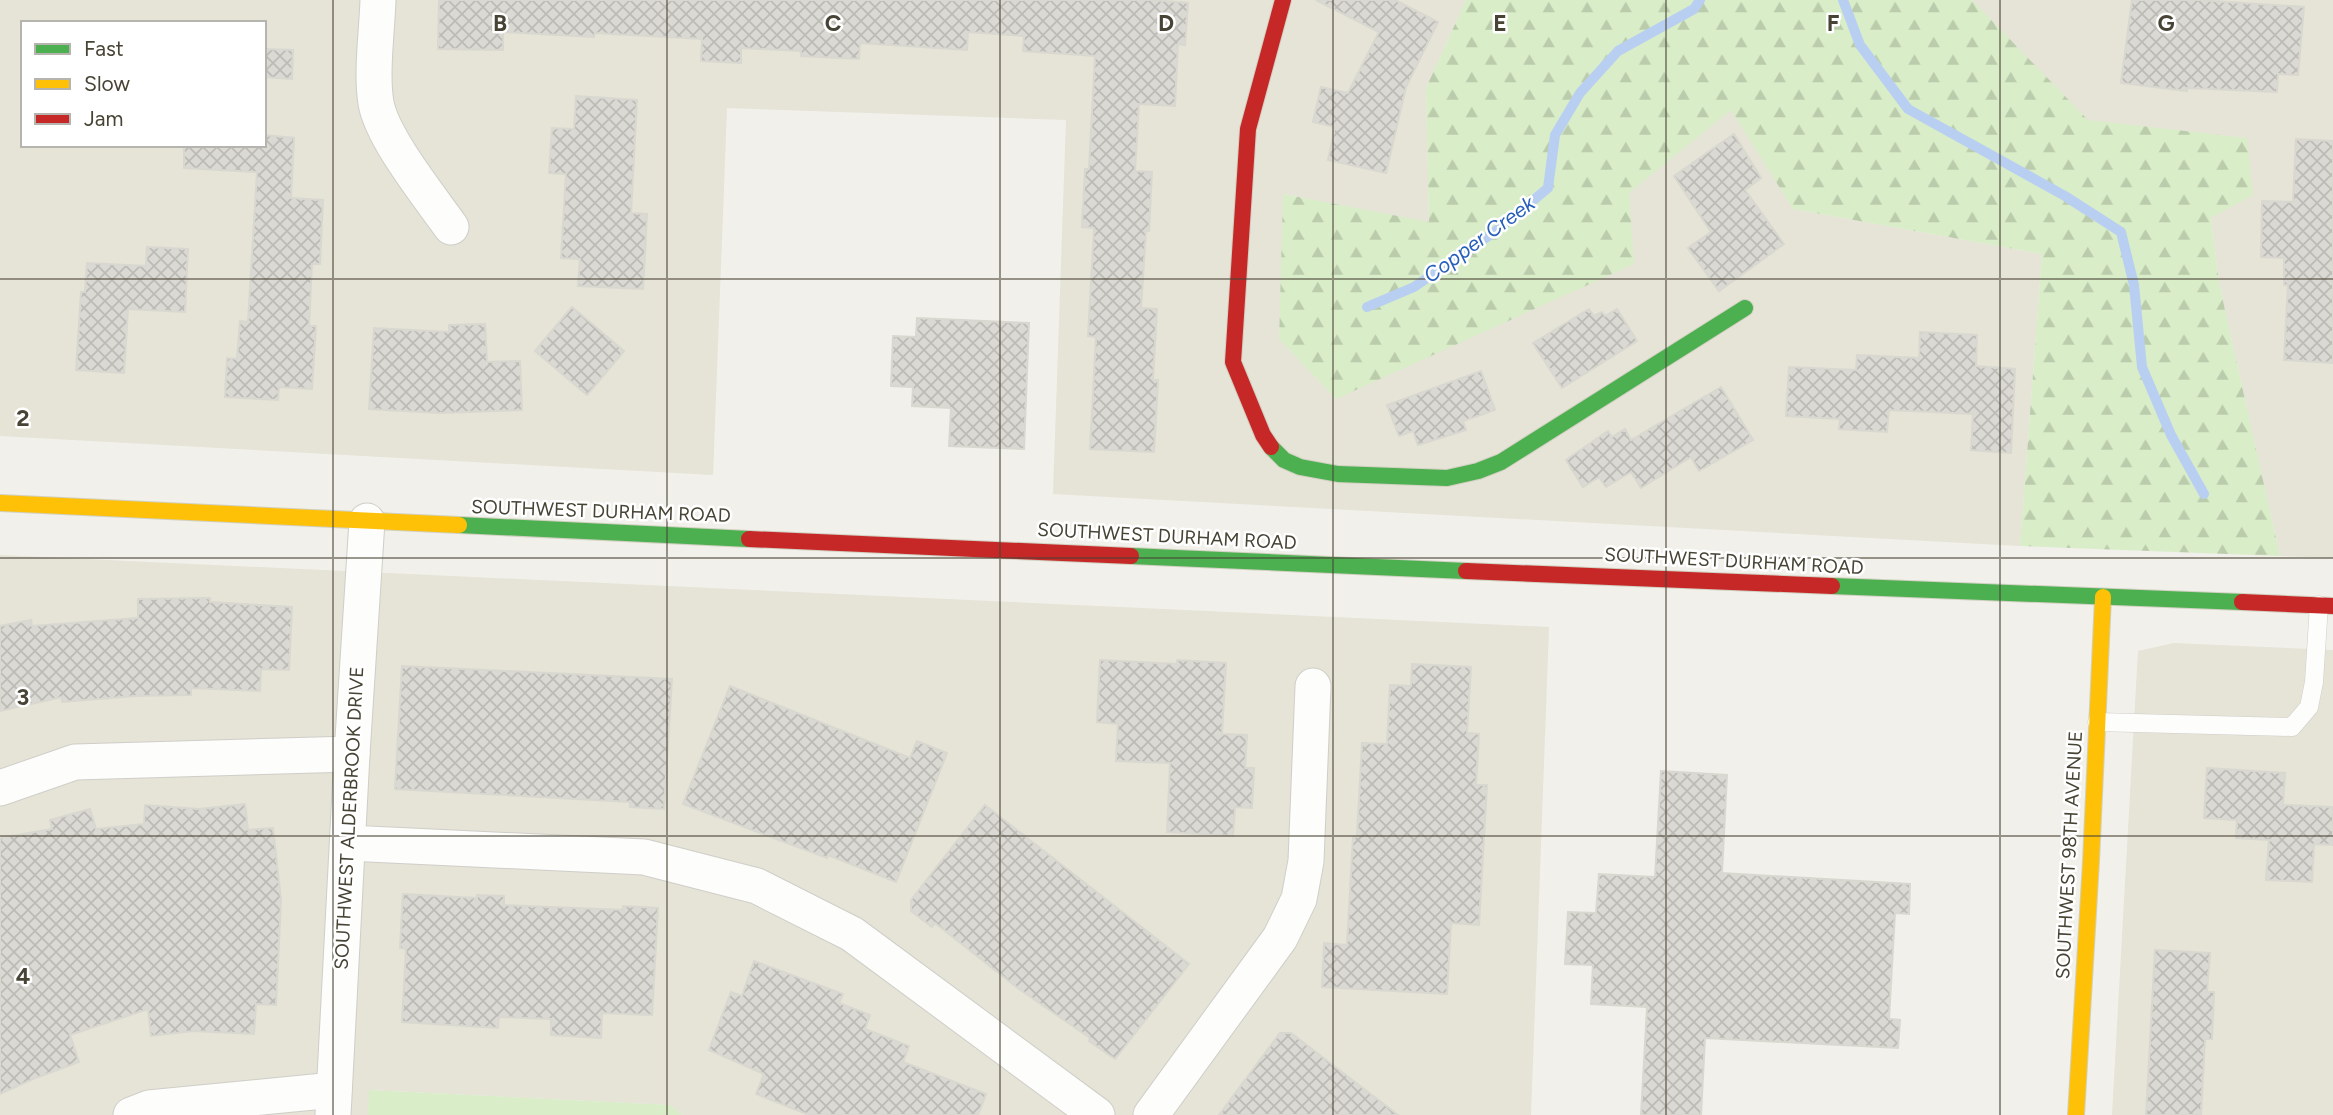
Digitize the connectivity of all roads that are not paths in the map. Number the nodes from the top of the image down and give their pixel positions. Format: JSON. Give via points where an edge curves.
{"nodes":[{"id":1,"x":378,"y":0,"type":"edge"},
{"id":2,"x":1283,"y":0,"type":"edge"},
{"id":3,"x":451,"y":227,"type":"dead end"},
{"id":4,"x":1745,"y":308,"type":"dead end"},
{"id":5,"x":0,"y":503,"type":"edge"},
{"id":6,"x":367,"y":522,"type":"junction"},
{"id":7,"x":2103,"y":597,"type":"junction"},
{"id":8,"x":2326,"y":606,"type":"edge"},
{"id":9,"x":1313,"y":686,"type":"dead end"},
{"id":10,"x":2097,"y":722,"type":"junction"},
{"id":11,"x":352,"y":754,"type":"junction"},
{"id":12,"x":0,"y":788,"type":"edge"},
{"id":13,"x":348,"y":843,"type":"junction"},
{"id":14,"x":334,"y":1102,"type":"edge"},
{"id":15,"x":131,"y":1115,"type":"edge"},
{"id":16,"x":1097,"y":1115,"type":"edge"},
{"id":17,"x":1150,"y":1115,"type":"edge"},
{"id":18,"x":2076,"y":1115,"type":"edge"}],
"edges":[{"from":1,"to":3,"type":"street","via":[[375,88],[381,121]]},
{"from":2,"to":4,"type":"main road","via":[[1248,129],[1233,362],[1263,435],[1284,460],[1315,470],[1434,478],[1470,474],[1501,462]]},
{"from":5,"to":6,"type":"main road","name":"SOUTHWEST DURHAM ROAD"},
{"from":6,"to":7,"type":"main road","name":"SOUTHWEST DURHAM ROAD"},
{"from":6,"to":11,"type":"street","name":"SOUTHWEST ALDERBROOK DRIVE"},
{"from":7,"to":8,"type":"main road","name":"SOUTHWEST DURHAM ROAD"},
{"from":7,"to":10,"type":"main road","name":"SOUTHWEST 98TH AVENUE"},
{"from":8,"to":10,"type":"lane","via":[[2309,707],[2292,727]]},
{"from":9,"to":17,"type":"street","via":[[1306,861],[1299,899],[1280,938]]},
{"from":10,"to":18,"type":"main road","name":"SOUTHWEST 98TH AVENUE"},
{"from":11,"to":12,"type":"street","via":[[75,762]]},
{"from":11,"to":13,"type":"street","name":"SOUTHWEST ALDERBROOK DRIVE"},
{"from":13,"to":14,"type":"street","name":"SOUTHWEST ALDERBROOK DRIVE"},
{"from":13,"to":16,"type":"street","via":[[644,857],[757,886],[852,934]]},
{"from":14,"to":15,"type":"street","via":[[149,1108]]}]}
